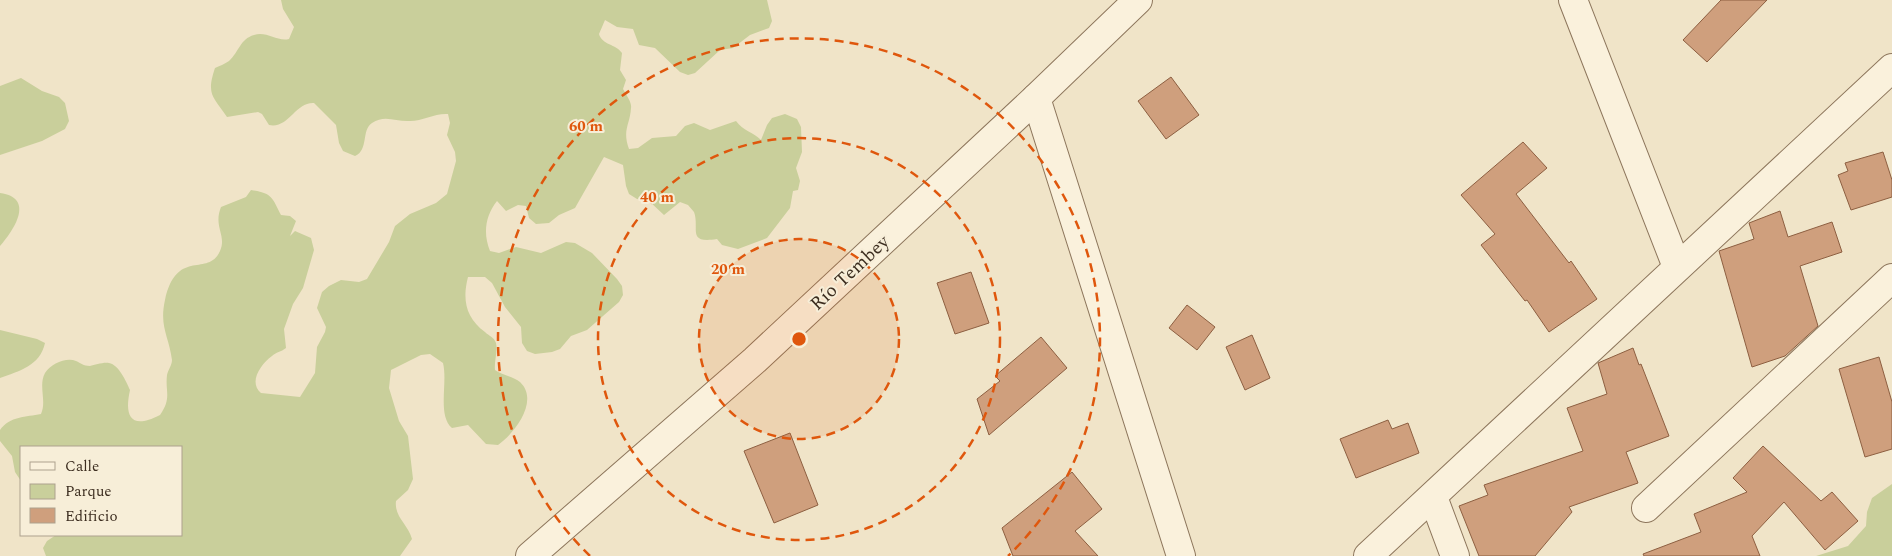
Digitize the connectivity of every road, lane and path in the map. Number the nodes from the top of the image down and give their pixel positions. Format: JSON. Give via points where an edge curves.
{"nodes":[{"id":1,"x":1138,"y":0,"type":"edge"},
{"id":2,"x":1573,"y":0,"type":"edge"},
{"id":3,"x":1892,"y":68,"type":"edge"},
{"id":4,"x":1036,"y":98,"type":"junction"},
{"id":5,"x":1676,"y":267,"type":"junction"},
{"id":6,"x":1892,"y":278,"type":"edge"},
{"id":7,"x":1433,"y":498,"type":"junction"},
{"id":8,"x":1646,"y":508,"type":"dead end"},
{"id":9,"x":536,"y":554,"type":"edge"},
{"id":10,"x":1181,"y":556,"type":"edge"},
{"id":11,"x":1368,"y":556,"type":"edge"},
{"id":12,"x":1455,"y":556,"type":"edge"}],
"edges":[{"from":1,"to":4,"type":"street","name":"Río Tembey"},
{"from":2,"to":5,"type":"street"},
{"from":3,"to":5,"type":"street"},
{"from":4,"to":9,"type":"street","name":"Río Tembey","via":[[755,360]]},
{"from":4,"to":10,"type":"street"},
{"from":5,"to":7,"type":"street"},
{"from":6,"to":8,"type":"street"},
{"from":7,"to":11,"type":"street"},
{"from":7,"to":12,"type":"street"}]}
